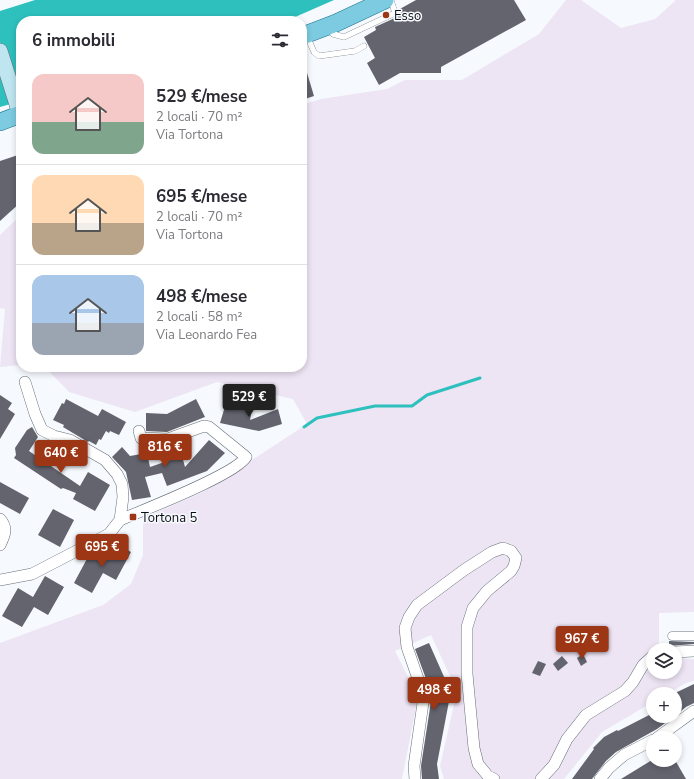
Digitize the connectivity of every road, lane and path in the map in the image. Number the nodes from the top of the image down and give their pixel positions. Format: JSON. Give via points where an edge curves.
{"nodes":[{"id":1,"x":385,"y":0,"type":"edge"},
{"id":2,"x":391,"y":0,"type":"edge"},
{"id":3,"x":328,"y":27,"type":"junction"},
{"id":4,"x":307,"y":34,"type":"edge"},
{"id":5,"x":307,"y":40,"type":"edge"},
{"id":6,"x":364,"y":46,"type":"dead end"},
{"id":7,"x":0,"y":51,"type":"edge"},
{"id":8,"x":16,"y":101,"type":"edge"},
{"id":9,"x":16,"y":115,"type":"edge"},
{"id":10,"x":0,"y":123,"type":"edge"},
{"id":11,"x":25,"y":382,"type":"dead end"},
{"id":12,"x":139,"y":431,"type":"dead end"},
{"id":13,"x":0,"y":518,"type":"edge"},
{"id":14,"x":120,"y":520,"type":"junction"},
{"id":15,"x":0,"y":545,"type":"edge"},
{"id":16,"x":0,"y":580,"type":"edge"},
{"id":17,"x":672,"y":636,"type":"dead end"},
{"id":18,"x":694,"y":636,"type":"edge"},
{"id":19,"x":694,"y":651,"type":"edge"},
{"id":20,"x":682,"y":652,"type":"edge"},
{"id":21,"x":646,"y":662,"type":"edge"},
{"id":22,"x":694,"y":710,"type":"edge"},
{"id":23,"x":666,"y":731,"type":"edge"},
{"id":24,"x":646,"y":744,"type":"edge"},
{"id":25,"x":415,"y":779,"type":"edge"},
{"id":26,"x":494,"y":779,"type":"edge"},
{"id":27,"x":541,"y":779,"type":"edge"},
{"id":28,"x":600,"y":779,"type":"edge"}],
"edges":[{"from":1,"to":3,"type":"main road"},
{"from":2,"to":3,"type":"lane","via":[[395,13],[344,37],[333,34]]},
{"from":3,"to":4,"type":"main road"},
{"from":5,"to":6,"type":"lane","via":[[319,56],[356,51]]},
{"from":7,"to":8,"type":"main road"},
{"from":9,"to":10,"type":"main road"},
{"from":11,"to":14,"type":"street","via":[[42,430],[70,440],[105,460],[117,474],[122,484],[123,497]]},
{"from":12,"to":14,"type":"street","via":[[141,438],[168,439],[209,426],[246,457],[224,474]]},
{"from":13,"to":15,"type":"street","via":[[5,525],[6,533]]},
{"from":14,"to":16,"type":"street","via":[[109,534],[32,574]]},
{"from":17,"to":18,"type":"street"},
{"from":19,"to":20,"type":"street"},
{"from":21,"to":27,"type":"street","via":[[625,691],[586,715],[568,739],[554,765]]},
{"from":22,"to":23,"type":"street"},
{"from":24,"to":28,"type":"street","via":[[624,755]]},
{"from":25,"to":26,"type":"street","via":[[414,766],[424,696],[407,647],[405,628],[409,617],[417,605],[464,570],[503,548],[516,558],[514,566],[473,608],[467,627],[467,674],[474,748],[478,764]]}]}
